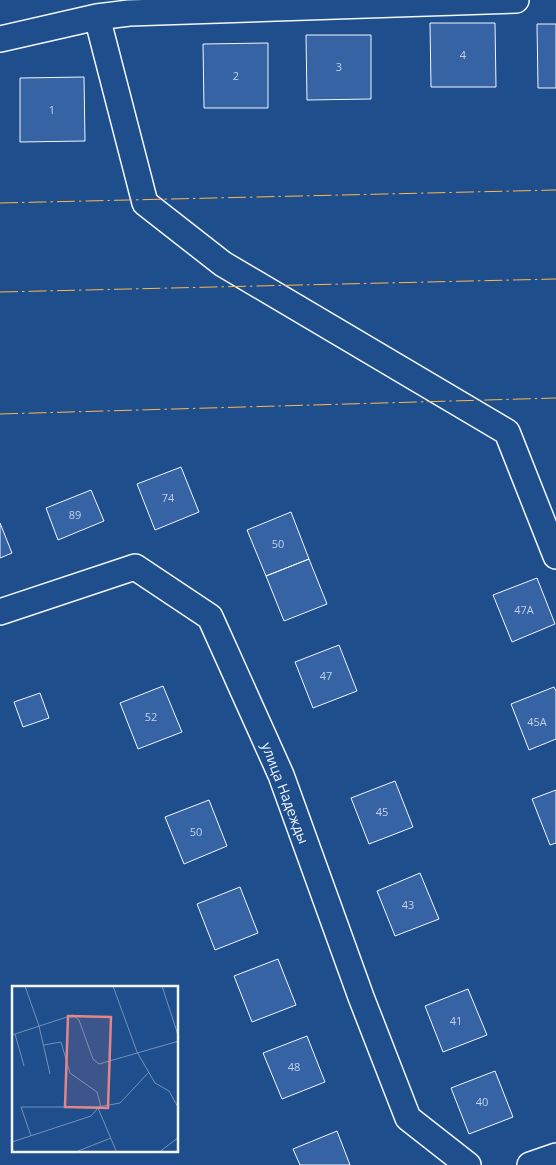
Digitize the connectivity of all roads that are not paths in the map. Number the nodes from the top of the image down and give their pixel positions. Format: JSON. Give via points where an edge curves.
{"nodes":[{"id":1,"x":516,"y":0,"type":"edge"},
{"id":2,"x":129,"y":7,"type":"edge"},
{"id":3,"x":97,"y":16,"type":"junction"},
{"id":4,"x":0,"y":39,"type":"edge"},
{"id":5,"x":556,"y":556,"type":"edge"},
{"id":6,"x":0,"y":612,"type":"edge"},
{"id":7,"x":556,"y":1156,"type":"edge"},
{"id":8,"x":468,"y":1165,"type":"edge"},
{"id":9,"x":530,"y":1165,"type":"edge"}],
"edges":[{"from":1,"to":2,"type":"street"},
{"from":2,"to":3,"type":"street"},
{"from":3,"to":4,"type":"street"},
{"from":3,"to":5,"type":"street","via":[[145,203],[223,264],[507,432]]},
{"from":6,"to":8,"type":"street","name":"улица Надежды","via":[[135,567],[210,617],[281,775],[408,1118]]},
{"from":7,"to":9,"type":"street"}]}
